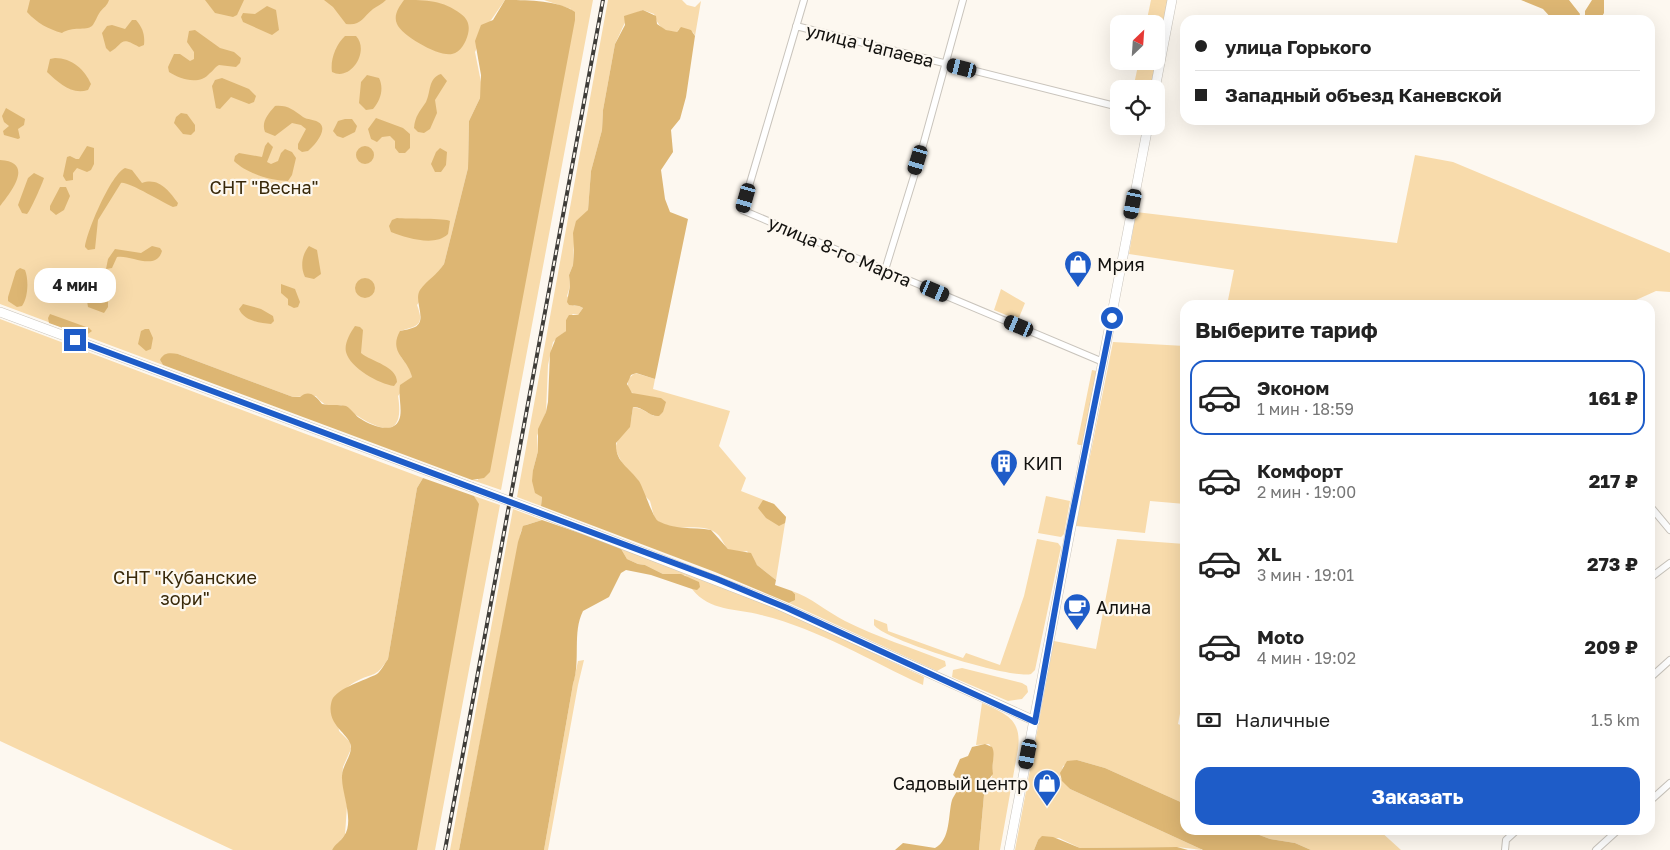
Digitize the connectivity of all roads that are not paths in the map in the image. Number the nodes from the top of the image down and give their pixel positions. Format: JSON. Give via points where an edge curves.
{"nodes":[{"id":1,"x":804,"y":0,"type":"edge"},
{"id":2,"x":963,"y":0,"type":"edge"},
{"id":3,"x":1172,"y":0,"type":"edge"},
{"id":4,"x":796,"y":26,"type":"junction"},
{"id":5,"x":946,"y":64,"type":"junction"},
{"id":6,"x":1157,"y":80,"type":"edge"},
{"id":7,"x":1110,"y":105,"type":"edge"},
{"id":8,"x":1146,"y":135,"type":"edge"},
{"id":9,"x":885,"y":270,"type":"junction"},
{"id":10,"x":0,"y":312,"type":"edge"},
{"id":11,"x":1103,"y":362,"type":"junction"},
{"id":12,"x":1655,"y":512,"type":"edge"},
{"id":13,"x":1670,"y":530,"type":"edge"},
{"id":14,"x":1670,"y":563,"type":"edge"},
{"id":15,"x":1655,"y":574,"type":"edge"},
{"id":16,"x":1670,"y":660,"type":"edge"},
{"id":17,"x":1655,"y":674,"type":"edge"},
{"id":18,"x":1035,"y":722,"type":"junction"},
{"id":19,"x":1670,"y":783,"type":"edge"},
{"id":20,"x":1655,"y":796,"type":"edge"},
{"id":21,"x":1512,"y":835,"type":"edge"},
{"id":22,"x":1612,"y":835,"type":"edge"},
{"id":23,"x":1009,"y":850,"type":"edge"},
{"id":24,"x":1505,"y":850,"type":"edge"},
{"id":25,"x":1596,"y":850,"type":"edge"}],
"edges":[{"from":1,"to":4,"type":"street"},
{"from":2,"to":5,"type":"street"},
{"from":3,"to":6,"type":"main road"},
{"from":4,"to":5,"type":"street","name":"улица Чапаева"},
{"from":4,"to":9,"type":"street","name":"улица 8-го Марта","via":[[742,210]]},
{"from":5,"to":7,"type":"street","name":"улица Чапаева"},
{"from":5,"to":9,"type":"street"},
{"from":8,"to":11,"type":"main road"},
{"from":9,"to":11,"type":"street","name":"улица 8-го Марта"},
{"from":10,"to":18,"type":"main road","bridge":true,"via":[[774,602]]},
{"from":11,"to":18,"type":"main road"},
{"from":12,"to":13,"type":"street"},
{"from":14,"to":15,"type":"street"},
{"from":16,"to":17,"type":"street"},
{"from":18,"to":23,"type":"main road"},
{"from":19,"to":20,"type":"street"},
{"from":21,"to":24,"type":"street","via":[[1506,840]]},
{"from":22,"to":25,"type":"street"}]}
